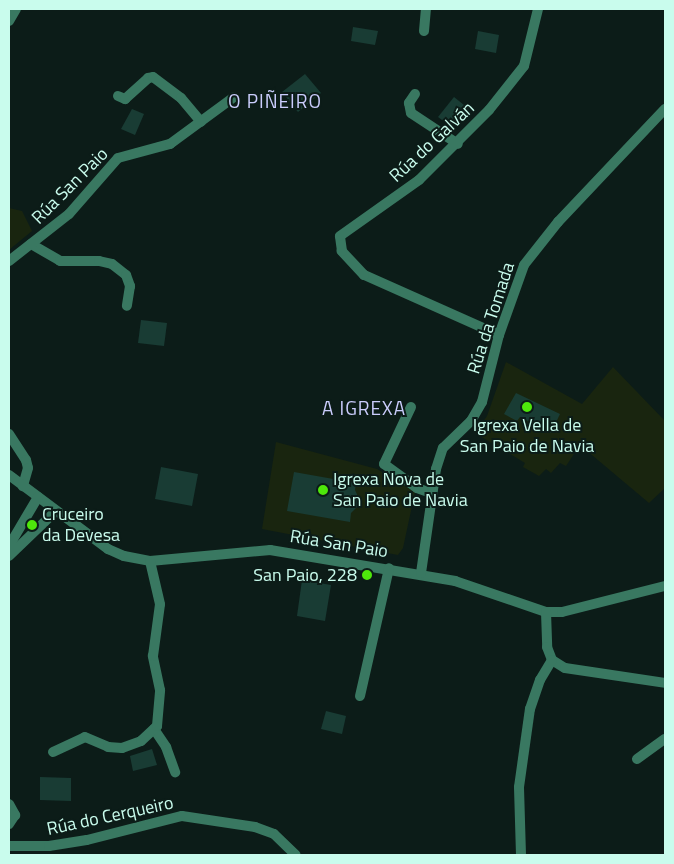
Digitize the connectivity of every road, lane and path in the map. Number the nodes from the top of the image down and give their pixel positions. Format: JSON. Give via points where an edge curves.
{"nodes":[{"id":1,"x":16,"y":9,"type":"edge"},
{"id":2,"x":426,"y":9,"type":"edge"},
{"id":3,"x":538,"y":9,"type":"edge"},
{"id":4,"x":9,"y":21,"type":"edge"},
{"id":5,"x":424,"y":30,"type":"dead end"},
{"id":6,"x":415,"y":94,"type":"dead end"},
{"id":7,"x":118,"y":96,"type":"dead end"},
{"id":8,"x":234,"y":97,"type":"dead end"},
{"id":9,"x":665,"y":109,"type":"edge"},
{"id":10,"x":201,"y":122,"type":"junction"},
{"id":11,"x":458,"y":144,"type":"junction"},
{"id":12,"x":31,"y":244,"type":"junction"},
{"id":13,"x":9,"y":261,"type":"edge"},
{"id":14,"x":127,"y":306,"type":"dead end"},
{"id":15,"x":499,"y":335,"type":"junction"},
{"id":16,"x":411,"y":407,"type":"dead end"},
{"id":17,"x":9,"y":434,"type":"edge"},
{"id":18,"x":9,"y":475,"type":"edge"},
{"id":19,"x":23,"y":486,"type":"junction"},
{"id":20,"x":431,"y":493,"type":"junction"},
{"id":21,"x":38,"y":497,"type":"junction"},
{"id":22,"x":56,"y":511,"type":"junction"},
{"id":23,"x":9,"y":546,"type":"edge"},
{"id":24,"x":9,"y":556,"type":"edge"},
{"id":25,"x":150,"y":561,"type":"junction"},
{"id":26,"x":389,"y":568,"type":"junction"},
{"id":27,"x":421,"y":573,"type":"junction"},
{"id":28,"x":665,"y":586,"type":"edge"},
{"id":29,"x":546,"y":612,"type":"junction"},
{"id":30,"x":552,"y":660,"type":"junction"},
{"id":31,"x":665,"y":683,"type":"edge"},
{"id":32,"x":360,"y":696,"type":"dead end"},
{"id":33,"x":154,"y":730,"type":"junction"},
{"id":34,"x":665,"y":739,"type":"edge"},
{"id":35,"x":53,"y":752,"type":"dead end"},
{"id":36,"x":637,"y":759,"type":"dead end"},
{"id":37,"x":175,"y":772,"type":"dead end"},
{"id":38,"x":9,"y":804,"type":"edge"},
{"id":39,"x":9,"y":824,"type":"edge"},
{"id":40,"x":9,"y":846,"type":"edge"},
{"id":41,"x":296,"y":855,"type":"edge"},
{"id":42,"x":521,"y":855,"type":"edge"}],
"edges":[{"from":1,"to":4,"type":"street"},
{"from":2,"to":5,"type":"street"},
{"from":3,"to":11,"type":"street","name":"Rúa do Galván","via":[[524,66]]},
{"from":6,"to":11,"type":"street","via":[[409,103],[411,113]]},
{"from":7,"to":10,"type":"street","via":[[125,99],[153,77],[181,98]]},
{"from":8,"to":10,"type":"street","name":"Rúa San Paio"},
{"from":9,"to":15,"type":"street","name":"Rúa da Tomada","via":[[558,222],[524,264]]},
{"from":10,"to":12,"type":"street","name":"Rúa San Paio","via":[[170,144],[118,158],[69,214]]},
{"from":11,"to":15,"type":"street","name":"Rúa do Galván","via":[[404,191],[343,232],[340,244],[355,268],[374,282]]},
{"from":12,"to":13,"type":"street","name":"Rúa San Paio"},
{"from":12,"to":14,"type":"street","via":[[60,261],[112,264],[128,280]]},
{"from":15,"to":20,"type":"street","name":"Rúa da Tomada","via":[[482,402],[471,421],[443,448]]},
{"from":16,"to":20,"type":"street","via":[[384,464],[416,488]]},
{"from":17,"to":19,"type":"street","via":[[28,468]]},
{"from":18,"to":19,"type":"street","name":"Rúa San Paio"},
{"from":19,"to":21,"type":"street","name":"Rúa San Paio"},
{"from":20,"to":27,"type":"street","name":"Rúa da Tomada"},
{"from":21,"to":22,"type":"street","name":"Rúa San Paio"},
{"from":21,"to":23,"type":"street"},
{"from":22,"to":24,"type":"street"},
{"from":22,"to":25,"type":"street","name":"Rúa San Paio","via":[[108,549]]},
{"from":25,"to":26,"type":"street","name":"Rúa San Paio","via":[[252,550]]},
{"from":25,"to":33,"type":"street","via":[[160,604],[153,656],[160,690],[160,710]]},
{"from":26,"to":27,"type":"street","name":"Rúa San Paio"},
{"from":26,"to":32,"type":"street"},
{"from":27,"to":29,"type":"street","name":"Rúa San Paio","via":[[455,580]]},
{"from":28,"to":29,"type":"street","name":"Rúa San Paio","via":[[562,612]]},
{"from":29,"to":30,"type":"street"},
{"from":30,"to":31,"type":"street","via":[[565,668]]},
{"from":30,"to":42,"type":"street","via":[[540,680],[530,709],[519,787]]},
{"from":33,"to":35,"type":"street","via":[[141,741],[122,748],[108,747],[85,737]]},
{"from":33,"to":37,"type":"street","via":[[166,747]]},
{"from":34,"to":36,"type":"street"},
{"from":38,"to":39,"type":"street","via":[[15,815]]},
{"from":40,"to":41,"type":"street","name":"Rúa do Cerqueiro","via":[[49,846],[87,840],[182,816],[255,827],[274,834]]}]}
